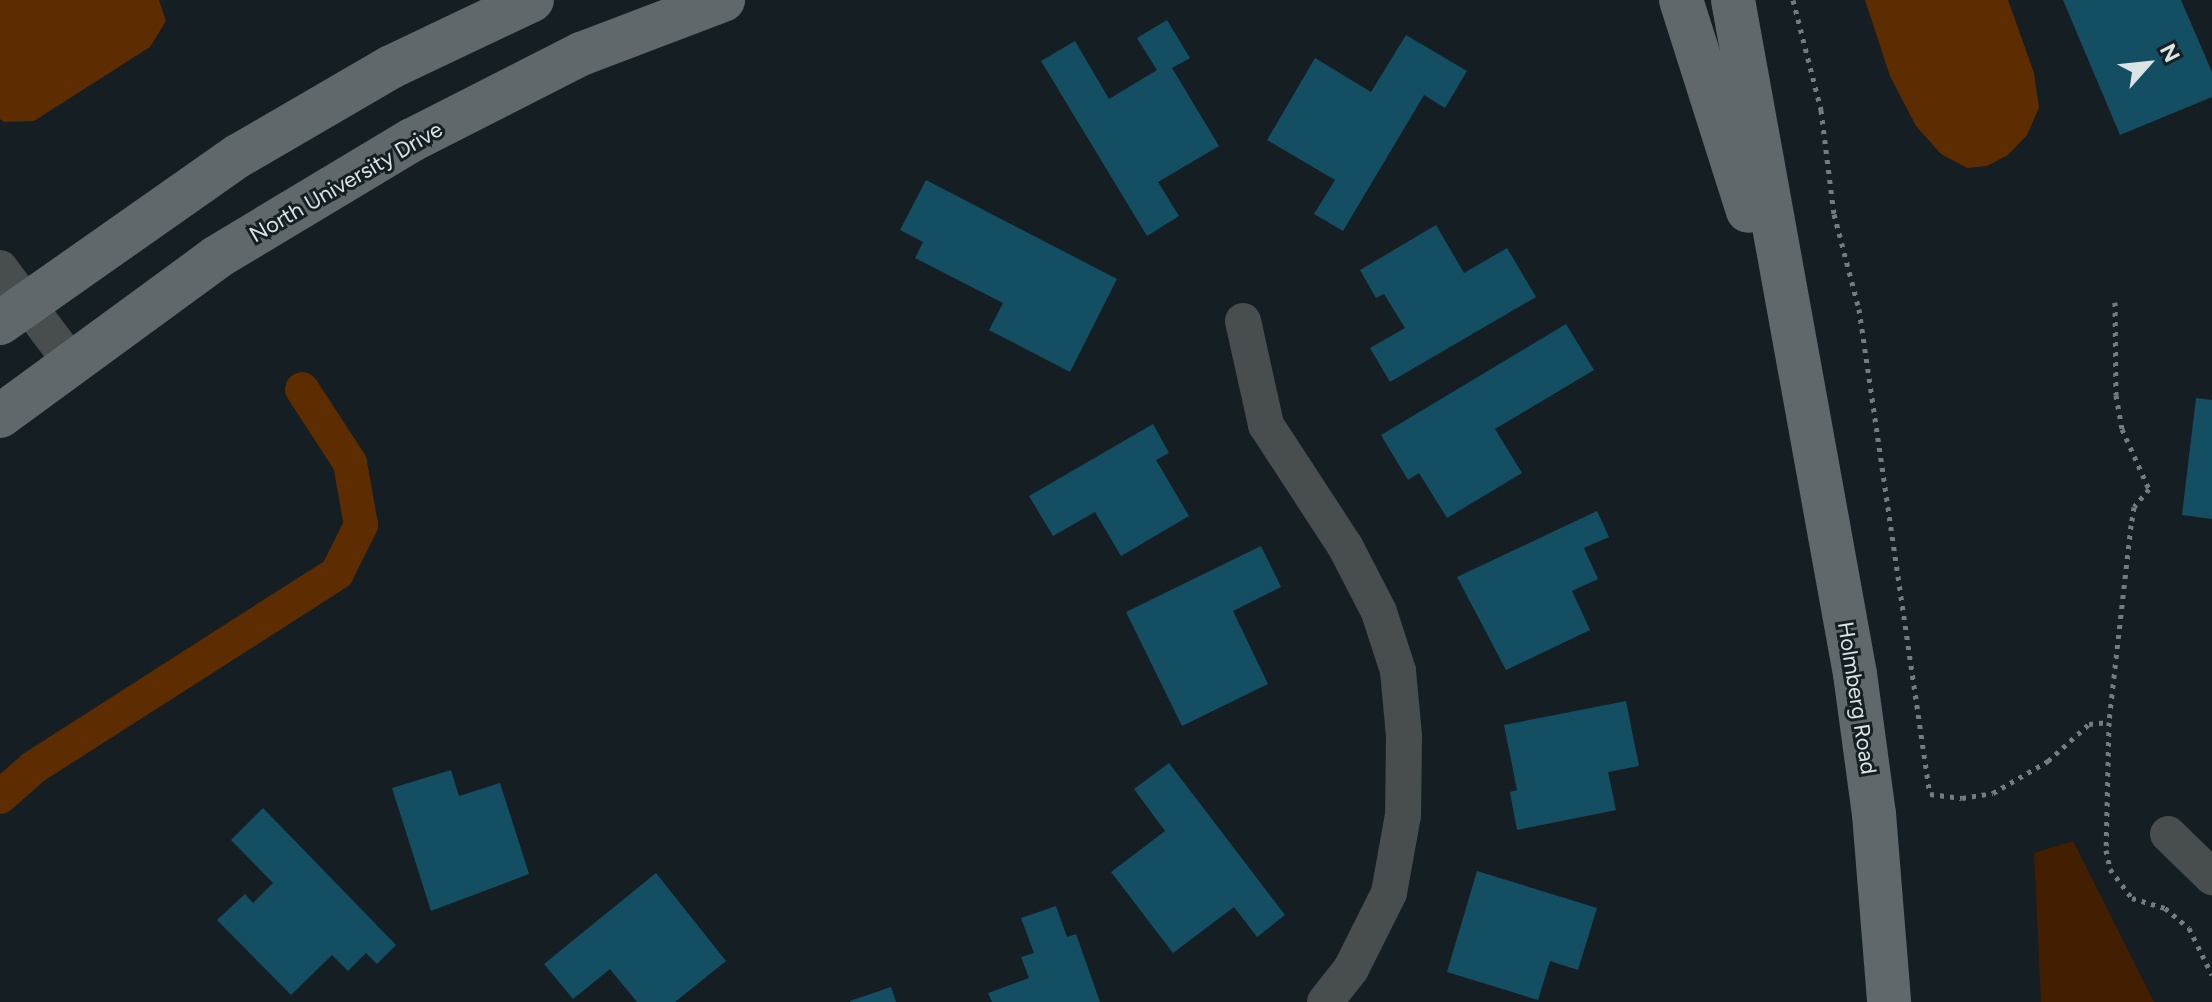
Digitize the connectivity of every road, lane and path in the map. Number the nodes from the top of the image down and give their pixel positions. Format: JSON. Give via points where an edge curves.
{"nodes":[{"id":1,"x":532,"y":0,"type":"edge"},
{"id":2,"x":723,"y":0,"type":"edge"},
{"id":3,"x":1681,"y":0,"type":"edge"},
{"id":4,"x":1733,"y":0,"type":"edge"},
{"id":5,"x":1793,"y":0,"type":"edge"},
{"id":6,"x":0,"y":268,"type":"edge"},
{"id":7,"x":2115,"y":302,"type":"dead end"},
{"id":8,"x":14,"y":312,"type":"edge"},
{"id":9,"x":1243,"y":321,"type":"dead end"},
{"id":10,"x":70,"y":361,"type":"junction"},
{"id":11,"x":1803,"y":397,"type":"junction"},
{"id":12,"x":5,"y":402,"type":"edge"},
{"id":13,"x":2109,"y":722,"type":"junction"},
{"id":14,"x":2168,"y":834,"type":"dead end"},
{"id":15,"x":2212,"y":877,"type":"edge"},
{"id":16,"x":2212,"y":975,"type":"edge"},
{"id":17,"x":1325,"y":1002,"type":"edge"},
{"id":18,"x":1889,"y":1002,"type":"edge"}],
"edges":[{"from":1,"to":8,"type":"street","via":[[391,67],[238,156]]},
{"from":2,"to":10,"type":"street","name":"North University Drive","via":[[581,54],[412,140],[217,257]]},
{"from":3,"to":11,"type":"street","name":"Holmberg Road"},
{"from":4,"to":11,"type":"street","name":"Holmberg Road"},
{"from":5,"to":13,"type":"path","via":[[1821,110],[1834,214],[1859,309],[1930,794],[1962,798],[1993,793],[2048,761],[2089,724]]},
{"from":6,"to":8,"type":"street"},
{"from":7,"to":13,"type":"path","via":[[2120,418],[2149,489],[2134,507]]},
{"from":8,"to":10,"type":"street"},
{"from":9,"to":17,"type":"street","via":[[1266,425],[1345,546],[1379,612],[1398,671],[1403,815],[1389,893],[1351,969]]},
{"from":10,"to":12,"type":"street","name":"North University Drive"},
{"from":11,"to":18,"type":"street","name":"Holmberg Road","via":[[1862,721]]},
{"from":13,"to":16,"type":"path","via":[[2110,869],[2132,898],[2165,908],[2183,921]]},
{"from":14,"to":15,"type":"street"}]}
